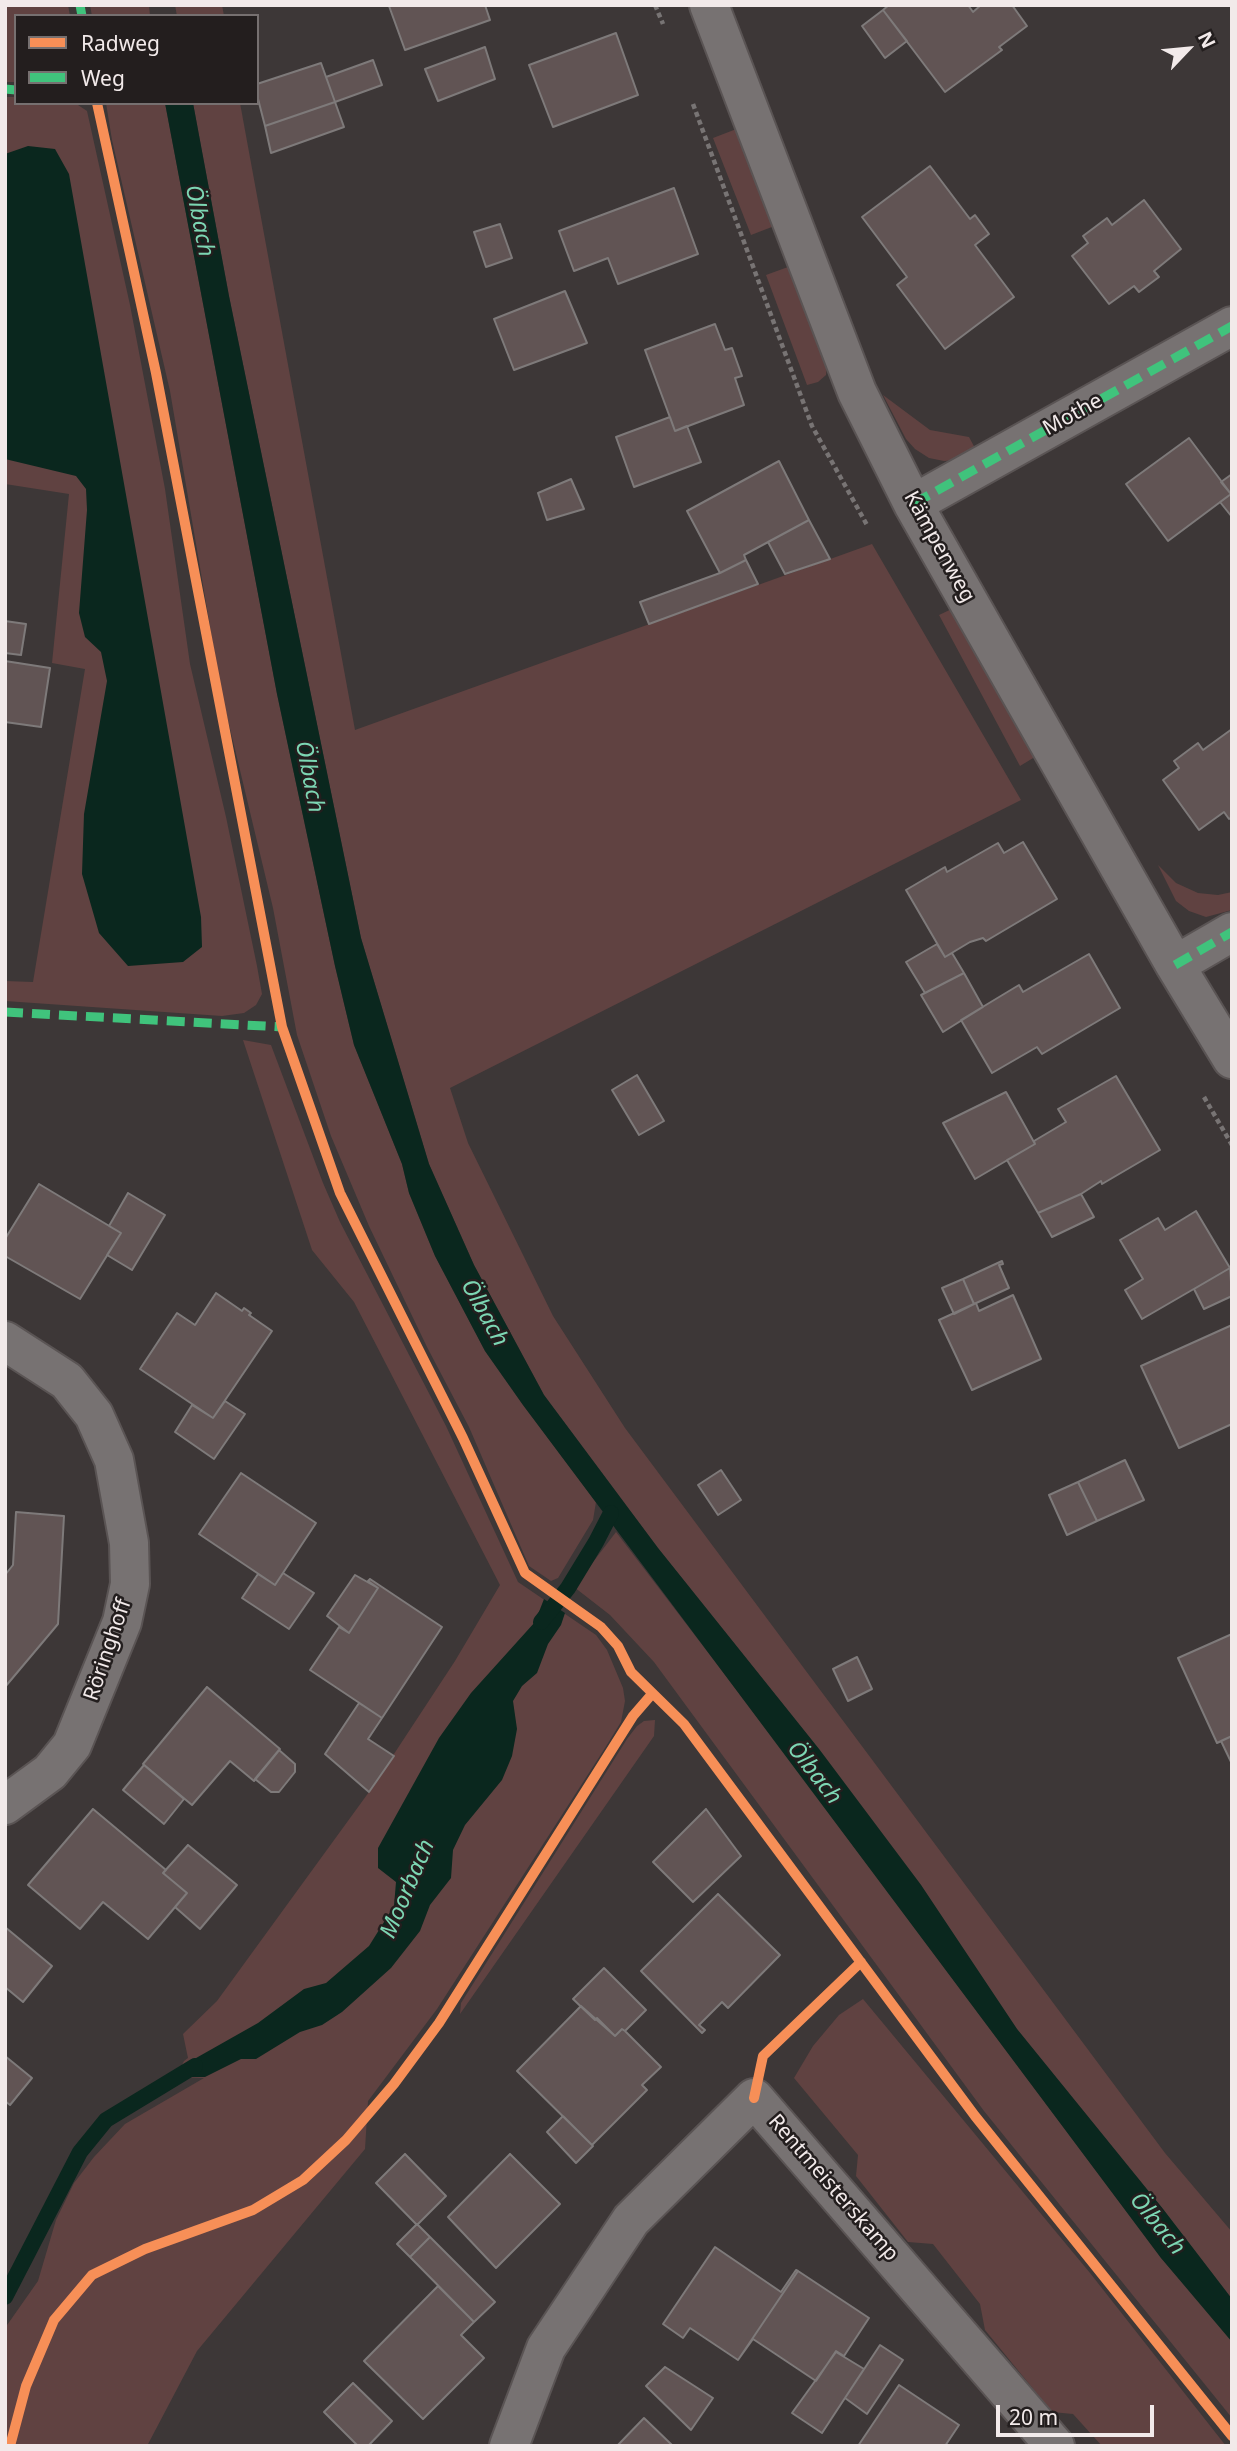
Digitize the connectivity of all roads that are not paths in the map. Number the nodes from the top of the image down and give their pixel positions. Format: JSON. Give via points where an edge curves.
{"nodes":[{"id":1,"x":709,"y":5,"type":"edge"},
{"id":2,"x":1232,"y":326,"type":"edge"},
{"id":3,"x":913,"y":504,"type":"junction"},
{"id":4,"x":1232,"y":932,"type":"edge"},
{"id":5,"x":1175,"y":965,"type":"junction"},
{"id":6,"x":1232,"y":1059,"type":"edge"},
{"id":7,"x":5,"y":1341,"type":"edge"},
{"id":8,"x":5,"y":1805,"type":"edge"},
{"id":9,"x":509,"y":2446,"type":"edge"},
{"id":10,"x":1055,"y":2446,"type":"edge"}],
"edges":[{"from":1,"to":3,"type":"street","name":"Kämpenweg","via":[[857,392]]},
{"from":2,"to":3,"type":"street","name":"Mothe"},
{"from":3,"to":5,"type":"street","name":"Kämpenweg"},
{"from":4,"to":5,"type":"street"},
{"from":5,"to":6,"type":"street","name":"Kämpenweg"},
{"from":7,"to":8,"type":"street","name":"Röringhoff","via":[[67,1381],[94,1415],[114,1460],[129,1543],[130,1584],[122,1622],[72,1745],[50,1772]]},
{"from":9,"to":10,"type":"street","name":"Rentmeisterskamp","via":[[546,2348],[631,2220],[754,2098]]}]}
